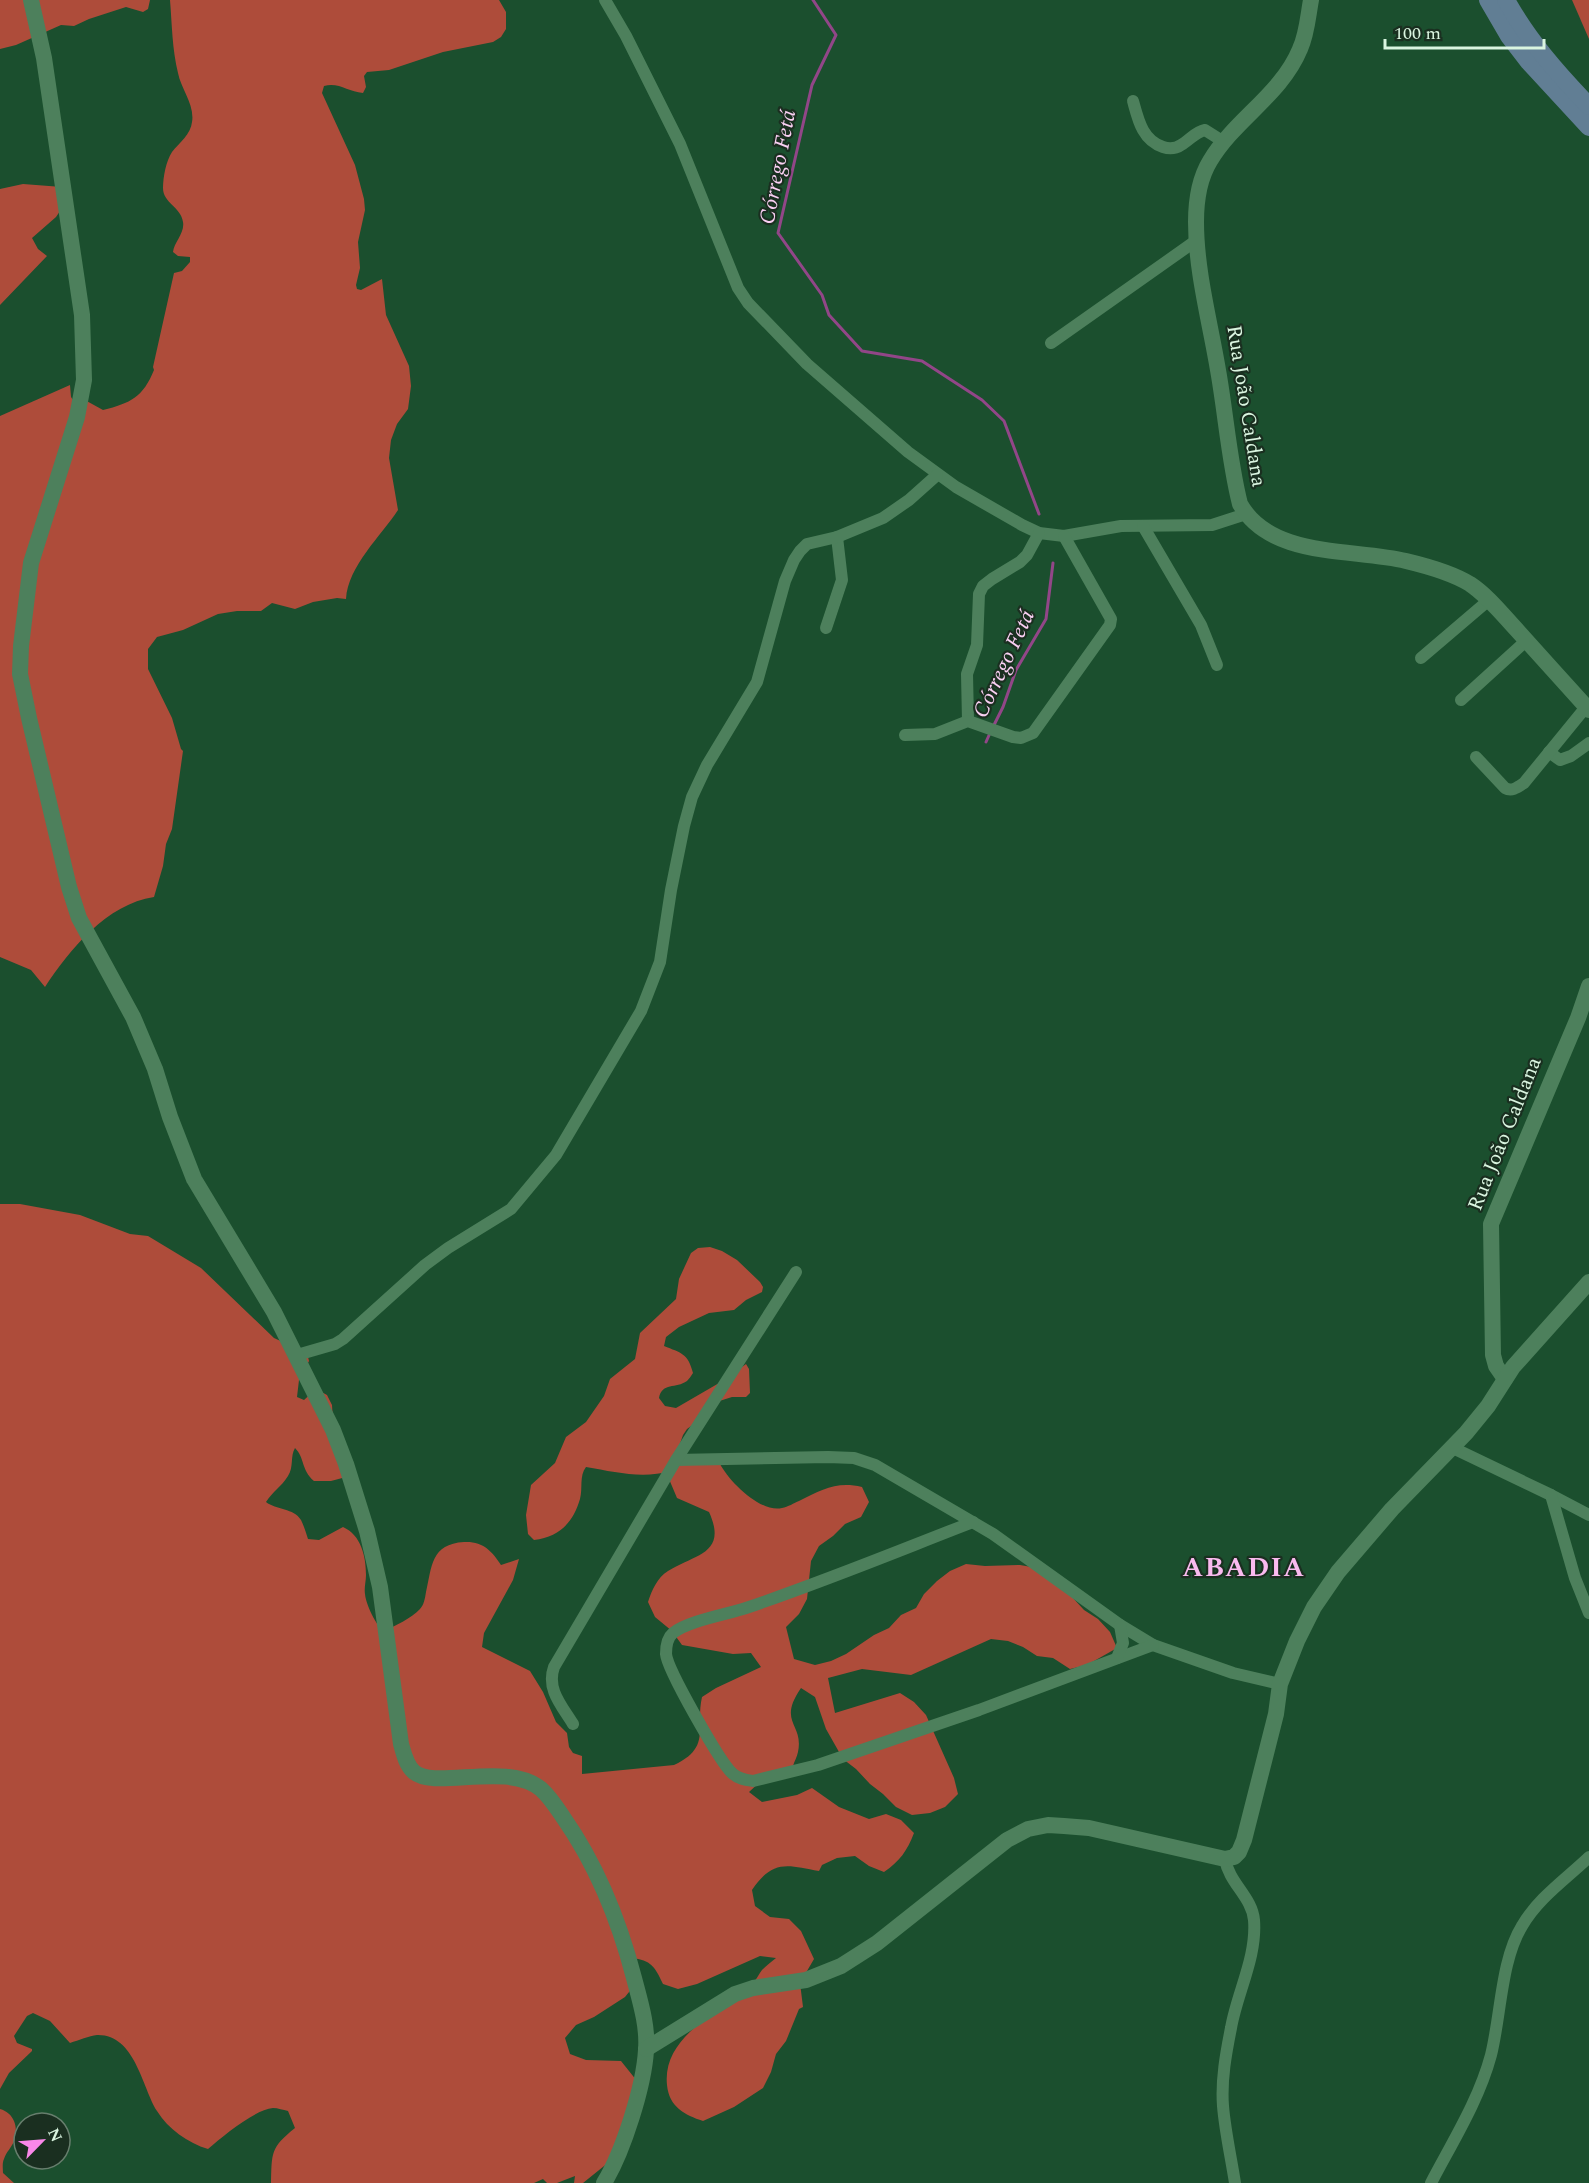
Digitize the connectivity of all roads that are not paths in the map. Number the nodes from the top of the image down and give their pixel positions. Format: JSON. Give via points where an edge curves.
{"nodes":[{"id":1,"x":31,"y":0,"type":"edge"},
{"id":2,"x":605,"y":0,"type":"edge"},
{"id":3,"x":1311,"y":0,"type":"edge"},
{"id":4,"x":1488,"y":0,"type":"edge"},
{"id":5,"x":1506,"y":0,"type":"edge"},
{"id":6,"x":1133,"y":101,"type":"dead end"},
{"id":7,"x":1589,"y":106,"type":"edge"},
{"id":8,"x":1589,"y":127,"type":"edge"},
{"id":9,"x":1224,"y":142,"type":"junction"},
{"id":10,"x":1197,"y":240,"type":"junction"},
{"id":11,"x":1051,"y":343,"type":"dead end"},
{"id":12,"x":938,"y":475,"type":"junction"},
{"id":13,"x":1246,"y":514,"type":"junction"},
{"id":14,"x":1143,"y":525,"type":"junction"},
{"id":15,"x":1039,"y":533,"type":"junction"},
{"id":16,"x":1064,"y":536,"type":"junction"},
{"id":17,"x":837,"y":537,"type":"junction"},
{"id":18,"x":1489,"y":600,"type":"junction"},
{"id":19,"x":826,"y":628,"type":"dead end"},
{"id":20,"x":1526,"y":641,"type":"junction"},
{"id":21,"x":1421,"y":658,"type":"dead end"},
{"id":22,"x":1217,"y":665,"type":"dead end"},
{"id":23,"x":1461,"y":699,"type":"dead end"},
{"id":24,"x":1586,"y":703,"type":"edge"},
{"id":25,"x":968,"y":721,"type":"junction"},
{"id":26,"x":905,"y":735,"type":"dead end"},
{"id":27,"x":1589,"y":742,"type":"edge"},
{"id":28,"x":1549,"y":752,"type":"junction"},
{"id":29,"x":1476,"y":757,"type":"dead end"},
{"id":30,"x":1589,"y":986,"type":"edge"},
{"id":31,"x":796,"y":1272,"type":"dead end"},
{"id":32,"x":1589,"y":1282,"type":"edge"},
{"id":33,"x":297,"y":1355,"type":"junction"},
{"id":34,"x":1509,"y":1373,"type":"junction"},
{"id":35,"x":1453,"y":1448,"type":"junction"},
{"id":36,"x":676,"y":1460,"type":"junction"},
{"id":37,"x":1551,"y":1494,"type":"junction"},
{"id":38,"x":1589,"y":1515,"type":"edge"},
{"id":39,"x":973,"y":1522,"type":"junction"},
{"id":40,"x":1589,"y":1613,"type":"edge"},
{"id":41,"x":1120,"y":1625,"type":"junction"},
{"id":42,"x":1153,"y":1645,"type":"junction"},
{"id":43,"x":1117,"y":1658,"type":"junction"},
{"id":44,"x":1280,"y":1684,"type":"junction"},
{"id":45,"x":573,"y":1724,"type":"dead end"},
{"id":46,"x":1589,"y":1857,"type":"edge"},
{"id":47,"x":1225,"y":1859,"type":"junction"},
{"id":48,"x":646,"y":2049,"type":"junction"},
{"id":49,"x":604,"y":2183,"type":"edge"},
{"id":50,"x":1235,"y":2183,"type":"edge"},
{"id":51,"x":1431,"y":2183,"type":"edge"}],
"edges":[{"from":1,"to":33,"type":"street","via":[[44,58],[81,315],[84,380],[77,417],[31,563],[20,674],[28,718],[79,918],[133,1017],[194,1179]]},
{"from":2,"to":12,"type":"street","via":[[680,144],[743,296],[807,364]]},
{"from":3,"to":9,"type":"street","name":"Rua João Caldana","via":[[1301,47],[1293,64],[1280,84]]},
{"from":4,"to":8,"type":"main road","via":[[1529,63]]},
{"from":5,"to":7,"type":"main road","via":[[1544,57]]},
{"from":6,"to":9,"type":"street","via":[[1146,136],[1157,145],[1179,147],[1205,130]]},
{"from":9,"to":10,"type":"street","name":"Rua João Caldana","via":[[1201,180]]},
{"from":10,"to":11,"type":"street"},
{"from":10,"to":13,"type":"street","name":"Rua João Caldana","via":[[1236,488]]},
{"from":12,"to":15,"type":"street"},
{"from":12,"to":17,"type":"street","via":[[883,518]]},
{"from":13,"to":14,"type":"street","via":[[1212,525]]},
{"from":13,"to":18,"type":"street","name":"Rua João Caldana","via":[[1270,535],[1290,543],[1405,561],[1470,584]]},
{"from":14,"to":16,"type":"street"},
{"from":14,"to":22,"type":"street","via":[[1201,626]]},
{"from":15,"to":16,"type":"street"},
{"from":15,"to":25,"type":"street","via":[[1027,555],[983,586],[978,594],[978,637],[967,674]]},
{"from":16,"to":25,"type":"street","via":[[1108,611],[1110,625],[1028,736],[1013,737]]},
{"from":17,"to":19,"type":"street","via":[[842,580]]},
{"from":17,"to":33,"type":"street","via":[[807,544],[794,560],[758,682],[692,797],[652,987],[556,1155],[511,1209],[424,1265],[343,1339]]},
{"from":18,"to":20,"type":"street","name":"Rua João Caldana"},
{"from":18,"to":21,"type":"street"},
{"from":20,"to":23,"type":"street"},
{"from":20,"to":24,"type":"street","name":"Rua João Caldana"},
{"from":24,"to":28,"type":"street"},
{"from":25,"to":26,"type":"street","via":[[935,734]]},
{"from":27,"to":28,"type":"street","via":[[1566,759],[1560,760]]},
{"from":28,"to":29,"type":"street","via":[[1524,783],[1509,790]]},
{"from":30,"to":34,"type":"street","name":"Rua João Caldana","via":[[1491,1224],[1496,1366]]},
{"from":31,"to":36,"type":"street"},
{"from":32,"to":34,"type":"street"},
{"from":33,"to":48,"type":"street","via":[[333,1430],[367,1531],[380,1587],[405,1758],[413,1772],[428,1778],[521,1778],[543,1790],[572,1830],[605,1889],[642,2006]]},
{"from":34,"to":35,"type":"street"},
{"from":35,"to":37,"type":"street"},
{"from":35,"to":44,"type":"street","via":[[1392,1509],[1338,1572],[1310,1615]]},
{"from":36,"to":39,"type":"street","via":[[854,1458],[875,1465]]},
{"from":36,"to":45,"type":"street","via":[[554,1667],[551,1687]]},
{"from":37,"to":38,"type":"street"},
{"from":37,"to":40,"type":"street"},
{"from":39,"to":41,"type":"street"},
{"from":39,"to":43,"type":"street","via":[[672,1633],[666,1655],[672,1673],[721,1760],[734,1775],[753,1781],[818,1765]]},
{"from":41,"to":42,"type":"street"},
{"from":41,"to":43,"type":"street","via":[[1123,1643]]},
{"from":42,"to":43,"type":"street"},
{"from":42,"to":44,"type":"street","via":[[1233,1673]]},
{"from":44,"to":47,"type":"street","via":[[1244,1840],[1239,1852]]},
{"from":46,"to":51,"type":"street","via":[[1544,1897],[1521,1927],[1512,1946],[1491,2054],[1479,2090]]},
{"from":47,"to":48,"type":"street","via":[[1089,1828],[1048,1825],[1028,1829],[1007,1840],[877,1943],[841,1966],[806,1980],[735,1994]]},
{"from":47,"to":50,"type":"street","via":[[1229,1874],[1253,1911],[1254,1923],[1253,1945],[1223,2068],[1223,2105]]},
{"from":48,"to":49,"type":"street","via":[[637,2098],[621,2148]]}]}
